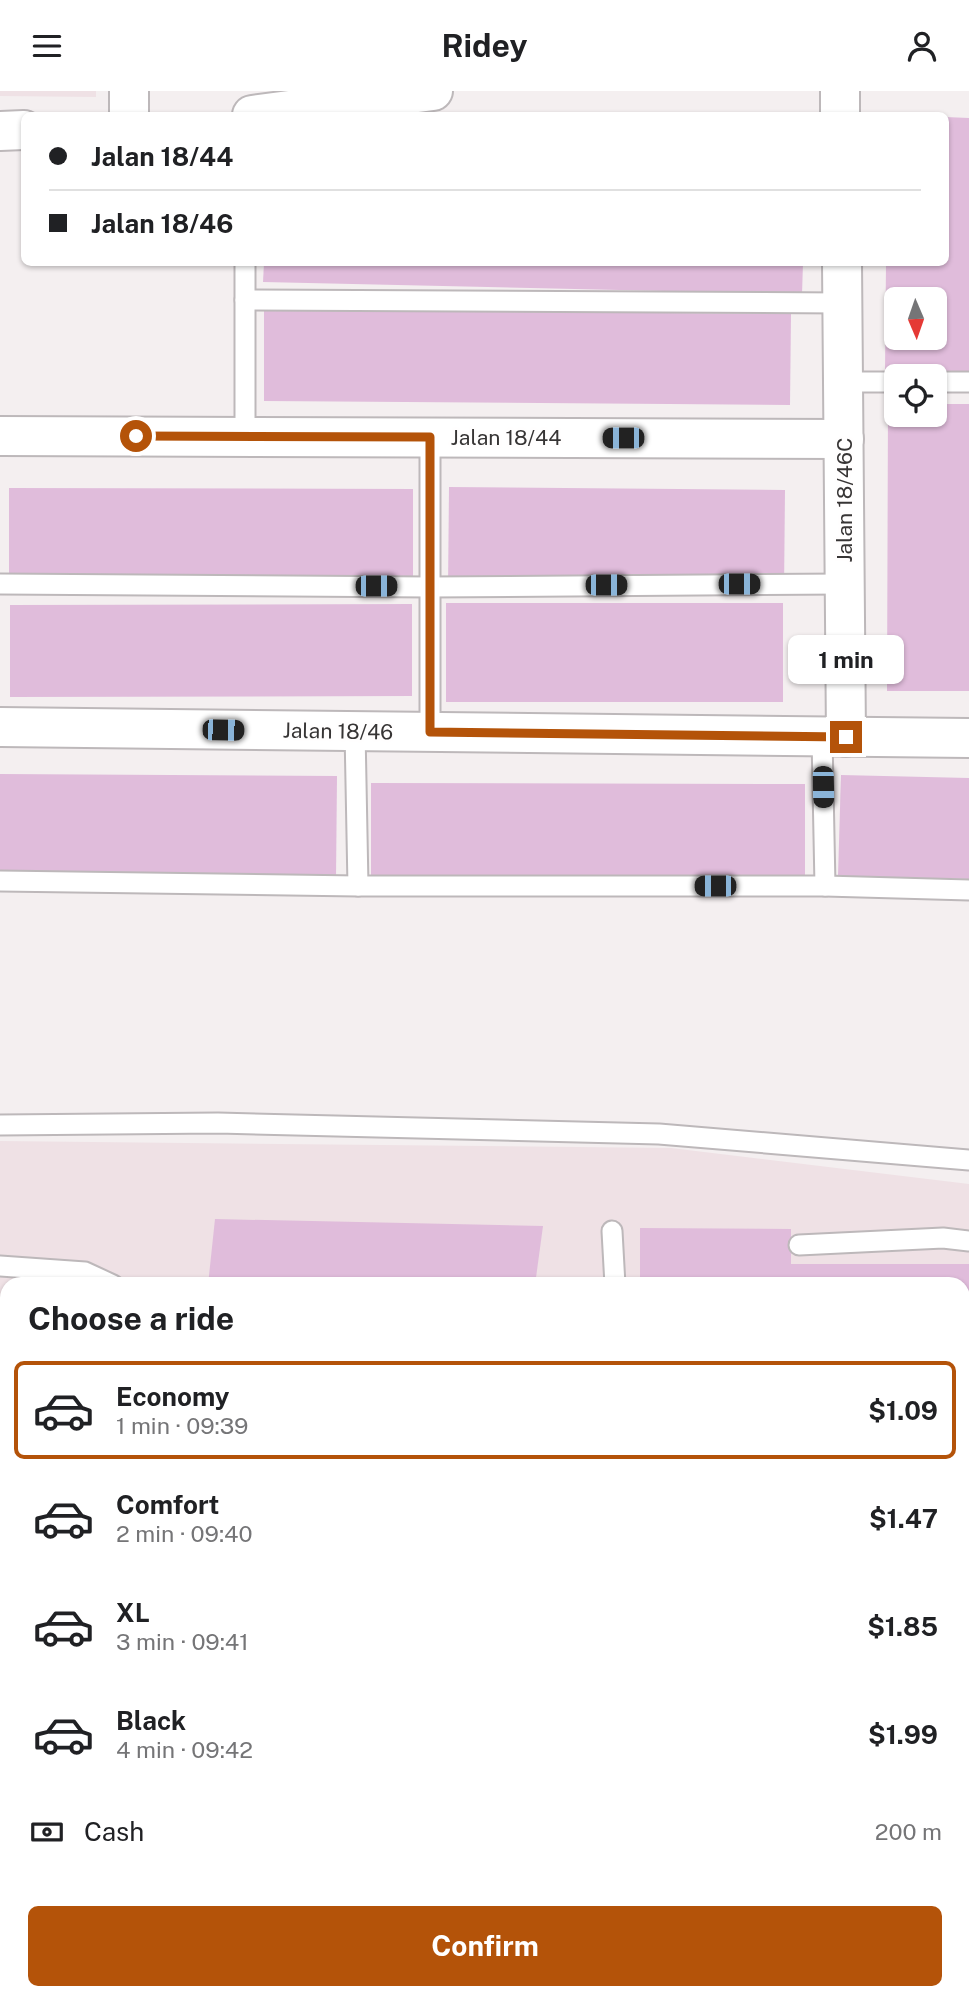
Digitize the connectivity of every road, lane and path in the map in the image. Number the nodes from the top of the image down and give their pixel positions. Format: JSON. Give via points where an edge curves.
{"nodes":[{"id":1,"x":129,"y":91,"type":"edge"},
{"id":2,"x":433,"y":91,"type":"edge"},
{"id":3,"x":840,"y":91,"type":"edge"},
{"id":4,"x":129,"y":112,"type":"edge"},
{"id":5,"x":276,"y":112,"type":"edge"},
{"id":6,"x":841,"y":112,"type":"edge"},
{"id":7,"x":21,"y":130,"type":"edge"},
{"id":8,"x":0,"y":131,"type":"edge"},
{"id":9,"x":245,"y":266,"type":"edge"},
{"id":10,"x":842,"y":266,"type":"edge"},
{"id":11,"x":245,"y":300,"type":"junction"},
{"id":12,"x":842,"y":303,"type":"junction"},
{"id":13,"x":843,"y":382,"type":"junction"},
{"id":14,"x":884,"y":382,"type":"edge"},
{"id":15,"x":947,"y":382,"type":"edge"},
{"id":16,"x":969,"y":382,"type":"edge"},
{"id":17,"x":0,"y":436,"type":"edge"},
{"id":18,"x":244,"y":437,"type":"junction"},
{"id":19,"x":430,"y":437,"type":"junction"},
{"id":20,"x":844,"y":439,"type":"junction"},
{"id":21,"x":845,"y":583,"type":"junction"},
{"id":22,"x":0,"y":584,"type":"edge"},
{"id":23,"x":430,"y":587,"type":"junction"},
{"id":24,"x":0,"y":727,"type":"edge"},
{"id":25,"x":355,"y":731,"type":"junction"},
{"id":26,"x":430,"y":732,"type":"junction"},
{"id":27,"x":834,"y":737,"type":"junction"},
{"id":28,"x":969,"y":738,"type":"edge"},
{"id":29,"x":0,"y":881,"type":"edge"},
{"id":30,"x":358,"y":886,"type":"junction"},
{"id":31,"x":825,"y":886,"type":"junction"},
{"id":32,"x":969,"y":890,"type":"edge"},
{"id":33,"x":0,"y":1125,"type":"edge"},
{"id":34,"x":969,"y":1160,"type":"edge"},
{"id":35,"x":612,"y":1231,"type":"dead end"},
{"id":36,"x":969,"y":1241,"type":"edge"},
{"id":37,"x":799,"y":1245,"type":"dead end"},
{"id":38,"x":0,"y":1266,"type":"edge"},
{"id":39,"x":96,"y":1277,"type":"edge"},
{"id":40,"x":615,"y":1277,"type":"edge"}],
"edges":[{"from":1,"to":4,"type":"street"},
{"from":2,"to":5,"type":"street"},
{"from":3,"to":6,"type":"street"},
{"from":7,"to":8,"type":"street"},
{"from":9,"to":11,"type":"lane"},
{"from":10,"to":12,"type":"street","name":"Jalan 18/46C"},
{"from":11,"to":12,"type":"lane"},
{"from":11,"to":18,"type":"lane"},
{"from":12,"to":13,"type":"street","name":"Jalan 18/46C"},
{"from":13,"to":14,"type":"lane"},
{"from":13,"to":20,"type":"street","name":"Jalan 18/46C"},
{"from":15,"to":16,"type":"lane"},
{"from":17,"to":18,"type":"street","name":"Jalan 18/44"},
{"from":18,"to":19,"type":"street","name":"Jalan 18/44"},
{"from":19,"to":20,"type":"street","name":"Jalan 18/44"},
{"from":19,"to":23,"type":"lane"},
{"from":20,"to":21,"type":"street","name":"Jalan 18/46C"},
{"from":21,"to":23,"type":"lane"},
{"from":21,"to":27,"type":"street","name":"Jalan 18/46C"},
{"from":22,"to":23,"type":"lane"},
{"from":23,"to":26,"type":"lane"},
{"from":24,"to":25,"type":"street","name":"Jalan 18/46"},
{"from":25,"to":26,"type":"street","name":"Jalan 18/46"},
{"from":25,"to":30,"type":"lane"},
{"from":26,"to":27,"type":"street","name":"Jalan 18/46"},
{"from":27,"to":28,"type":"street","name":"Jalan 18/46"},
{"from":27,"to":31,"type":"lane"},
{"from":29,"to":30,"type":"lane"},
{"from":30,"to":31,"type":"lane"},
{"from":31,"to":32,"type":"lane"},
{"from":33,"to":34,"type":"lane","via":[[218,1123],[659,1134]]},
{"from":35,"to":40,"type":"lane"},
{"from":36,"to":37,"type":"lane","via":[[943,1238]]},
{"from":38,"to":39,"type":"lane","via":[[85,1272]]}]}
